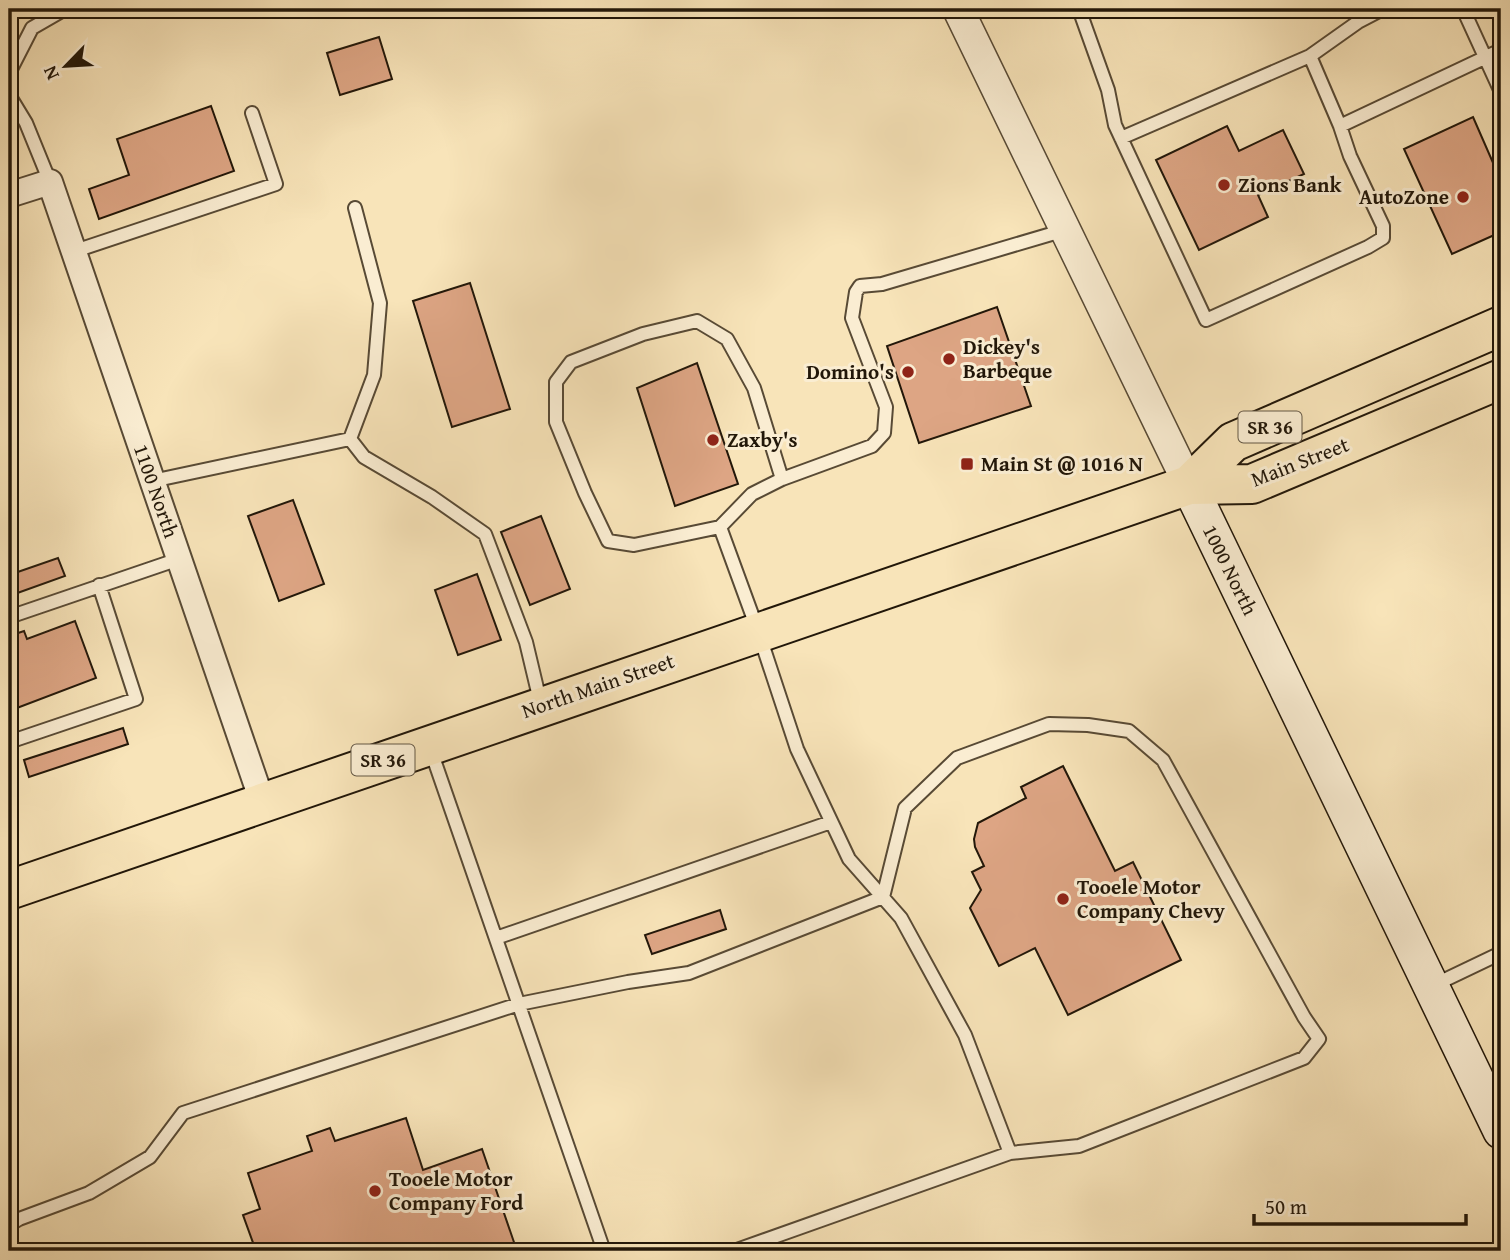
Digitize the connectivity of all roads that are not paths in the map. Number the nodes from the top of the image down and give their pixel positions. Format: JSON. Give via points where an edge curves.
{"nodes":[{"id":1,"x":65,"y":9,"type":"edge"},
{"id":2,"x":958,"y":9,"type":"edge"},
{"id":3,"x":1079,"y":9,"type":"edge"},
{"id":4,"x":1383,"y":9,"type":"edge"},
{"id":5,"x":1463,"y":9,"type":"edge"},
{"id":6,"x":1501,"y":50,"type":"edge"},
{"id":7,"x":1310,"y":56,"type":"junction"},
{"id":8,"x":1485,"y":57,"type":"junction"},
{"id":9,"x":9,"y":73,"type":"edge"},
{"id":10,"x":1501,"y":92,"type":"edge"},
{"id":11,"x":9,"y":95,"type":"edge"},
{"id":12,"x":252,"y":113,"type":"dead end"},
{"id":13,"x":1340,"y":125,"type":"junction"},
{"id":14,"x":1121,"y":138,"type":"junction"},
{"id":15,"x":50,"y":182,"type":"junction"},
{"id":16,"x":9,"y":195,"type":"edge"},
{"id":17,"x":355,"y":208,"type":"dead end"},
{"id":18,"x":1065,"y":230,"type":"junction"},
{"id":19,"x":75,"y":251,"type":"junction"},
{"id":20,"x":1501,"y":326,"type":"edge"},
{"id":21,"x":1501,"y":379,"type":"edge"},
{"id":22,"x":351,"y":439,"type":"junction"},
{"id":23,"x":782,"y":479,"type":"junction"},
{"id":24,"x":152,"y":481,"type":"junction"},
{"id":25,"x":1189,"y":485,"type":"junction"},
{"id":26,"x":720,"y":527,"type":"junction"},
{"id":27,"x":179,"y":558,"type":"junction"},
{"id":28,"x":99,"y":585,"type":"junction"},
{"id":29,"x":9,"y":617,"type":"edge"},
{"id":30,"x":758,"y":631,"type":"junction"},
{"id":31,"x":541,"y":705,"type":"junction"},
{"id":32,"x":9,"y":741,"type":"edge"},
{"id":33,"x":429,"y":744,"type":"junction"},
{"id":34,"x":262,"y":801,"type":"junction"},
{"id":35,"x":831,"y":822,"type":"junction"},
{"id":36,"x":9,"y":890,"type":"edge"},
{"id":37,"x":883,"y":897,"type":"junction"},
{"id":38,"x":496,"y":938,"type":"junction"},
{"id":39,"x":1501,"y":953,"type":"edge"},
{"id":40,"x":1432,"y":987,"type":"junction"},
{"id":41,"x":519,"y":1004,"type":"junction"},
{"id":42,"x":1501,"y":1131,"type":"edge"},
{"id":43,"x":1010,"y":1153,"type":"junction"},
{"id":44,"x":9,"y":1225,"type":"edge"},
{"id":45,"x":604,"y":1251,"type":"edge"},
{"id":46,"x":734,"y":1251,"type":"edge"}],
"edges":[{"from":1,"to":9,"type":"lane","via":[[32,29]]},
{"from":2,"to":18,"type":"street","name":"1000 North"},
{"from":3,"to":14,"type":"lane"},
{"from":4,"to":7,"type":"lane"},
{"from":5,"to":8,"type":"lane"},
{"from":6,"to":8,"type":"lane"},
{"from":7,"to":13,"type":"lane"},
{"from":7,"to":14,"type":"lane"},
{"from":8,"to":10,"type":"lane"},
{"from":8,"to":13,"type":"lane"},
{"from":11,"to":15,"type":"lane"},
{"from":12,"to":19,"type":"lane","via":[[276,184]]},
{"from":13,"to":14,"type":"lane","via":[[1383,226],[1383,237],[1206,320]]},
{"from":15,"to":16,"type":"street"},
{"from":15,"to":19,"type":"street","name":"1100 North"},
{"from":17,"to":22,"type":"lane","via":[[380,303],[374,375]]},
{"from":18,"to":23,"type":"lane","via":[[882,284],[860,286],[852,318],[887,407],[884,433],[872,446]]},
{"from":18,"to":25,"type":"street","name":"1000 North"},
{"from":19,"to":24,"type":"street","name":"1100 North"},
{"from":20,"to":25,"type":"highway","name":"Main Street","number":"SR 36","via":[[1233,442]]},
{"from":21,"to":25,"type":"highway","name":"Main Street","number":"SR 36","via":[[1252,484]]},
{"from":22,"to":24,"type":"lane"},
{"from":22,"to":31,"type":"lane","via":[[364,457],[485,534],[526,642]]},
{"from":23,"to":26,"type":"lane","via":[[752,494]]},
{"from":23,"to":26,"type":"lane","via":[[754,388],[727,340],[697,321],[643,334],[571,362],[556,382],[556,422],[608,541],[634,545]]},
{"from":24,"to":27,"type":"street","name":"1100 North"},
{"from":25,"to":30,"type":"highway","name":"North Main Street","number":"SR 36"},
{"from":25,"to":40,"type":"main road","name":"1000 North"},
{"from":26,"to":30,"type":"lane"},
{"from":27,"to":28,"type":"lane"},
{"from":27,"to":34,"type":"street","name":"1100 North"},
{"from":28,"to":29,"type":"lane"},
{"from":28,"to":32,"type":"lane","via":[[136,699]]},
{"from":30,"to":31,"type":"highway","name":"North Main Street","number":"SR 36"},
{"from":30,"to":35,"type":"lane","via":[[797,749]]},
{"from":31,"to":33,"type":"highway","name":"North Main Street","number":"SR 36"},
{"from":33,"to":34,"type":"highway","name":"North Main Street","number":"SR 36"},
{"from":33,"to":38,"type":"lane"},
{"from":34,"to":36,"type":"highway","name":"North Main Street","number":"SR 36"},
{"from":35,"to":37,"type":"lane","via":[[849,859]]},
{"from":35,"to":38,"type":"lane"},
{"from":37,"to":41,"type":"lane","via":[[689,973]]},
{"from":37,"to":43,"type":"lane","via":[[901,918],[965,1035]]},
{"from":37,"to":43,"type":"lane","via":[[905,808],[957,758],[1049,724],[1129,731],[1163,760],[1319,1039],[1304,1058],[1079,1146]]},
{"from":38,"to":41,"type":"lane"},
{"from":39,"to":40,"type":"lane"},
{"from":40,"to":42,"type":"main road","name":"1000 North"},
{"from":41,"to":44,"type":"lane","via":[[183,1113],[150,1157],[89,1192]]},
{"from":41,"to":45,"type":"lane"},
{"from":43,"to":46,"type":"lane"}]}
